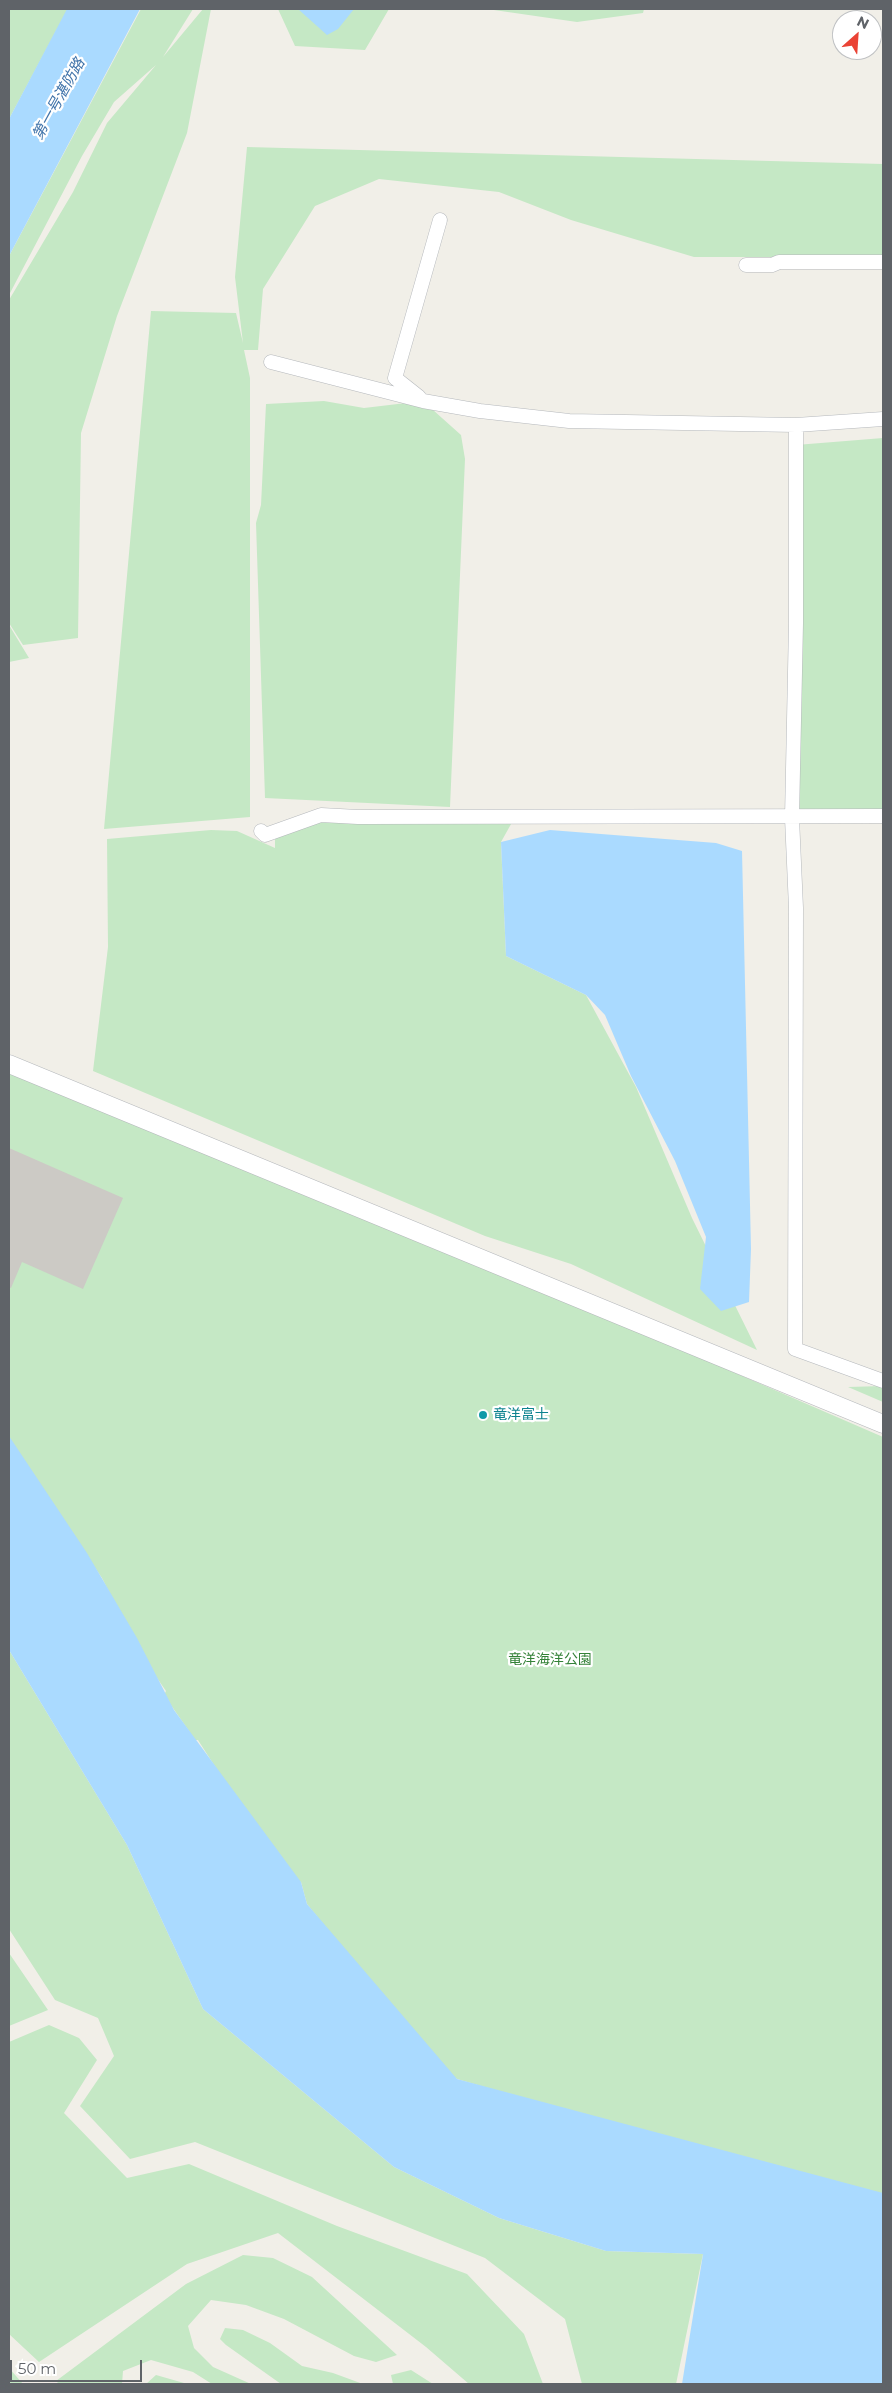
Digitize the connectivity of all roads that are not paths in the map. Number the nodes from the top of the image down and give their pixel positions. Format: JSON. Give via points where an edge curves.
{"nodes":[{"id":1,"x":440,"y":220,"type":"dead end"},
{"id":2,"x":883,"y":262,"type":"edge"},
{"id":3,"x":746,"y":265,"type":"dead end"},
{"id":4,"x":270,"y":362,"type":"dead end"},
{"id":5,"x":423,"y":401,"type":"junction"},
{"id":6,"x":883,"y":419,"type":"edge"},
{"id":7,"x":796,"y":426,"type":"junction"},
{"id":8,"x":883,"y":816,"type":"edge"},
{"id":9,"x":792,"y":818,"type":"junction"},
{"id":10,"x":261,"y":831,"type":"dead end"},
{"id":11,"x":9,"y":1064,"type":"edge"},
{"id":12,"x":883,"y":1381,"type":"edge"},
{"id":13,"x":883,"y":1424,"type":"edge"}],
"edges":[{"from":1,"to":5,"type":"street","via":[[395,378]]},
{"from":2,"to":3,"type":"street"},
{"from":4,"to":5,"type":"street"},
{"from":5,"to":7,"type":"street","via":[[569,421]]},
{"from":6,"to":7,"type":"street"},
{"from":7,"to":9,"type":"street"},
{"from":8,"to":9,"type":"street"},
{"from":9,"to":10,"type":"street","via":[[321,815],[265,835]]},
{"from":9,"to":12,"type":"street","via":[[796,908],[795,1348]]},
{"from":11,"to":13,"type":"street"}]}
